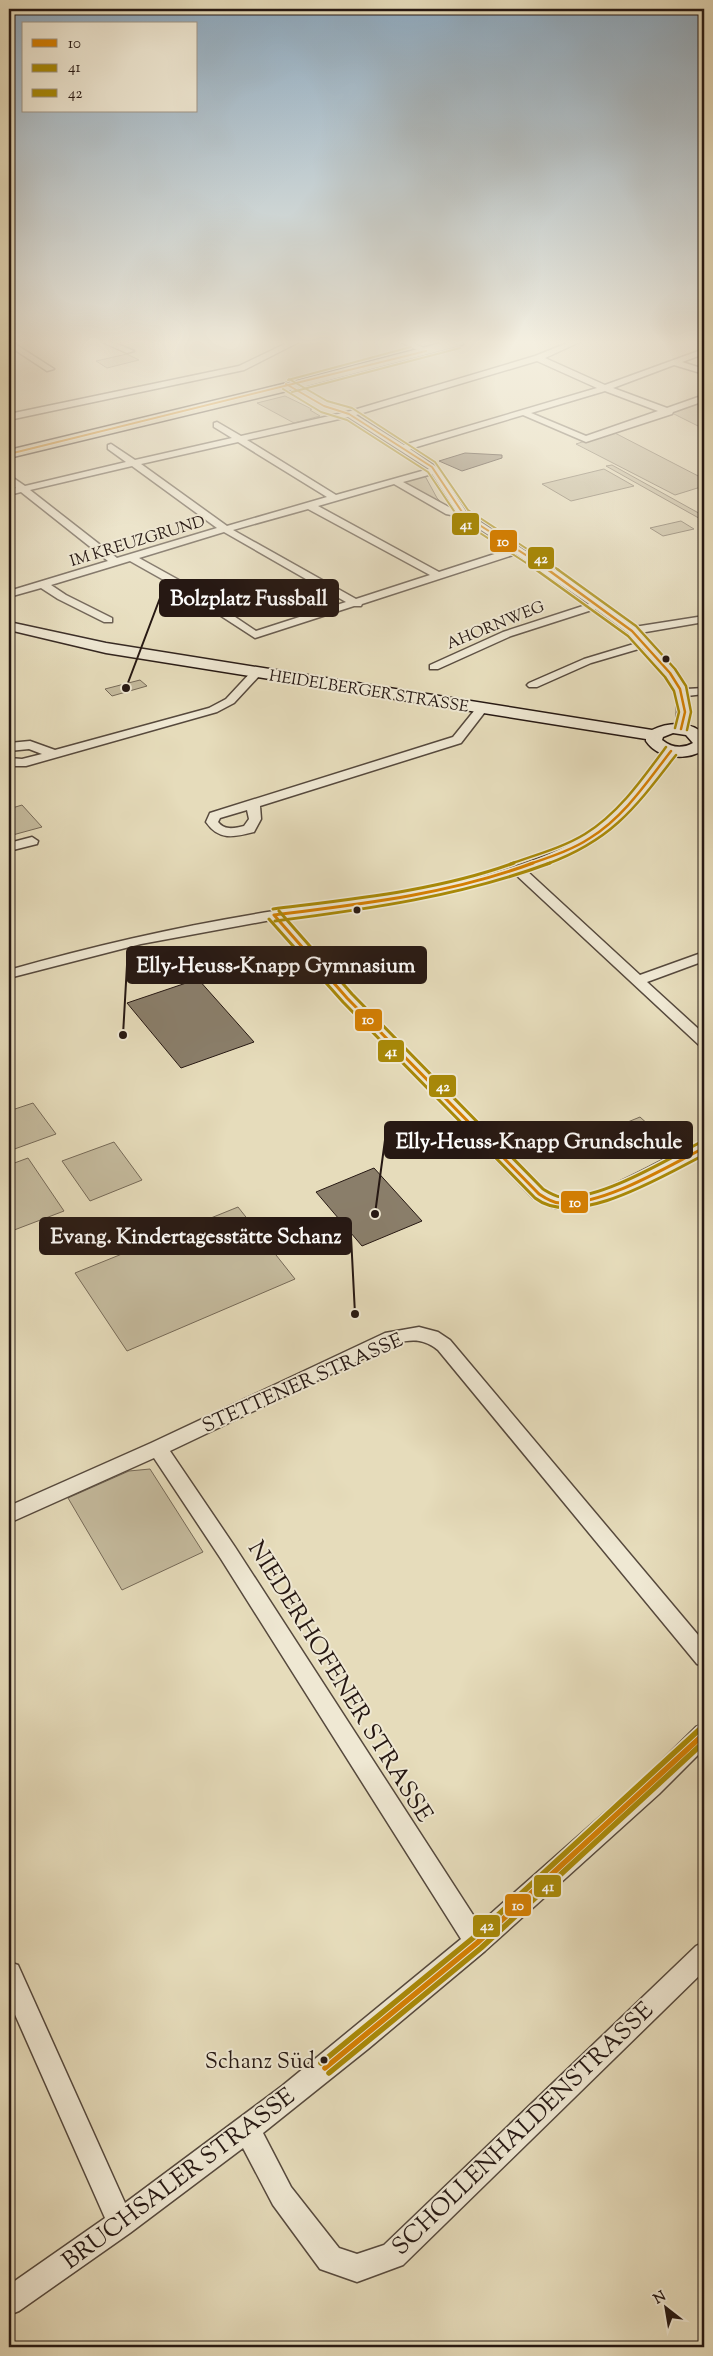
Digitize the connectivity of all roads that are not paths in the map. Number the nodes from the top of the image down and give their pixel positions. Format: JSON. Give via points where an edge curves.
{"nodes":[{"id":1,"x":118,"y":452,"type":"edge"},
{"id":2,"x":183,"y":452,"type":"edge"},
{"id":3,"x":261,"y":452,"type":"edge"},
{"id":4,"x":410,"y":452,"type":"edge"},
{"id":5,"x":134,"y":463,"type":"junction"},
{"id":6,"x":435,"y":470,"type":"junction"},
{"id":7,"x":9,"y":478,"type":"edge"},
{"id":8,"x":395,"y":481,"type":"junction"},
{"id":9,"x":22,"y":489,"type":"junction"},
{"id":10,"x":9,"y":492,"type":"edge"},
{"id":11,"x":334,"y":498,"type":"junction"},
{"id":12,"x":308,"y":505,"type":"junction"},
{"id":13,"x":464,"y":515,"type":"junction"},
{"id":14,"x":225,"y":529,"type":"junction"},
{"id":15,"x":518,"y":550,"type":"junction"},
{"id":16,"x":132,"y":558,"type":"junction"},
{"id":17,"x":116,"y":562,"type":"junction"},
{"id":18,"x":439,"y":576,"type":"junction"},
{"id":19,"x":43,"y":584,"type":"junction"},
{"id":20,"x":9,"y":594,"type":"edge"},
{"id":21,"x":357,"y":604,"type":"junction"},
{"id":22,"x":597,"y":605,"type":"junction"},
{"id":23,"x":704,"y":619,"type":"edge"},
{"id":24,"x":108,"y":620,"type":"dead end"},
{"id":25,"x":9,"y":626,"type":"edge"},
{"id":26,"x":632,"y":631,"type":"junction"},
{"id":27,"x":645,"y":644,"type":"junction"},
{"id":28,"x":434,"y":667,"type":"dead end"},
{"id":29,"x":257,"y":672,"type":"junction"},
{"id":30,"x":533,"y":685,"type":"dead end"},
{"id":31,"x":704,"y":691,"type":"edge"},
{"id":32,"x":682,"y":693,"type":"junction"},
{"id":33,"x":482,"y":708,"type":"junction"},
{"id":34,"x":681,"y":729,"type":"junction"},
{"id":35,"x":655,"y":735,"type":"junction"},
{"id":36,"x":702,"y":746,"type":"edge"},
{"id":37,"x":9,"y":747,"type":"edge"},
{"id":38,"x":671,"y":751,"type":"junction"},
{"id":39,"x":54,"y":754,"type":"junction"},
{"id":40,"x":9,"y":762,"type":"edge"},
{"id":41,"x":253,"y":804,"type":"dead end"},
{"id":42,"x":32,"y":841,"type":"dead end"},
{"id":43,"x":9,"y":847,"type":"edge"},
{"id":44,"x":518,"y":869,"type":"junction"},
{"id":45,"x":274,"y":915,"type":"junction"},
{"id":46,"x":704,"y":956,"type":"edge"},
{"id":47,"x":9,"y":974,"type":"edge"},
{"id":48,"x":638,"y":980,"type":"junction"},
{"id":49,"x":704,"y":1042,"type":"edge"},
{"id":50,"x":704,"y":1148,"type":"edge"},
{"id":51,"x":158,"y":1448,"type":"junction"},
{"id":52,"x":9,"y":1515,"type":"edge"},
{"id":53,"x":704,"y":1657,"type":"edge"},
{"id":54,"x":704,"y":1734,"type":"edge"},
{"id":55,"x":477,"y":1943,"type":"junction"},
{"id":56,"x":704,"y":1954,"type":"edge"},
{"id":57,"x":9,"y":1974,"type":"edge"},
{"id":58,"x":247,"y":2129,"type":"junction"},
{"id":59,"x":122,"y":2224,"type":"junction"},
{"id":60,"x":9,"y":2301,"type":"edge"}],
"edges":[{"from":1,"to":5,"type":"street"},
{"from":2,"to":5,"type":"street"},
{"from":3,"to":11,"type":"street"},
{"from":4,"to":6,"type":"street"},
{"from":5,"to":9,"type":"street"},
{"from":5,"to":14,"type":"street"},
{"from":6,"to":8,"type":"street","name":"IM KREUZGRUND"},
{"from":6,"to":13,"type":"street"},
{"from":7,"to":9,"type":"street"},
{"from":8,"to":11,"type":"street","name":"IM KREUZGRUND"},
{"from":8,"to":13,"type":"street","via":[[449,512]]},
{"from":9,"to":10,"type":"street"},
{"from":9,"to":17,"type":"street"},
{"from":11,"to":12,"type":"street","name":"IM KREUZGRUND"},
{"from":12,"to":14,"type":"street","name":"IM KREUZGRUND"},
{"from":12,"to":18,"type":"street"},
{"from":13,"to":15,"type":"street"},
{"from":14,"to":16,"type":"street","name":"IM KREUZGRUND"},
{"from":14,"to":21,"type":"street"},
{"from":15,"to":18,"type":"street"},
{"from":15,"to":22,"type":"street"},
{"from":16,"to":17,"type":"street","name":"IM KREUZGRUND"},
{"from":16,"to":21,"type":"street","via":[[182,586],[255,635]]},
{"from":17,"to":19,"type":"street","name":"IM KREUZGRUND"},
{"from":18,"to":21,"type":"street"},
{"from":19,"to":20,"type":"street","name":"IM KREUZGRUND"},
{"from":19,"to":24,"type":"street"},
{"from":22,"to":26,"type":"street"},
{"from":22,"to":28,"type":"street","name":"AHORNWEG","via":[[507,634]]},
{"from":23,"to":26,"type":"street"},
{"from":25,"to":29,"type":"main road","name":"HEIDELBERGER STRASSE","via":[[106,648]]},
{"from":26,"to":27,"type":"street"},
{"from":27,"to":30,"type":"street","via":[[596,656]]},
{"from":27,"to":32,"type":"street"},
{"from":29,"to":33,"type":"main road","name":"HEIDELBERGER STRASSE"},
{"from":29,"to":39,"type":"street","name":"HEIDELBERGER STRASSE","via":[[230,701],[213,710]]},
{"from":31,"to":32,"type":"street"},
{"from":32,"to":34,"type":"street","via":[[685,712]]},
{"from":33,"to":35,"type":"main road","name":"HEIDELBERGER STRASSE"},
{"from":33,"to":41,"type":"street","name":"HEIDELBERGER STRASSE","via":[[457,740]]},
{"from":34,"to":35,"type":"main road","name":"HEIDELBERGER STRASSE","via":[[661,731]]},
{"from":34,"to":36,"type":"main road","via":[[698,735]]},
{"from":35,"to":38,"type":"main road","via":[[654,741]]},
{"from":36,"to":38,"type":"main road","via":[[694,750]]},
{"from":37,"to":39,"type":"street","via":[[30,746]]},
{"from":38,"to":44,"type":"street","via":[[638,794],[607,826],[573,847]]},
{"from":39,"to":40,"type":"street","name":"HEIDELBERGER STRASSE","via":[[22,763]]},
{"from":42,"to":43,"type":"street"},
{"from":44,"to":45,"type":"street","via":[[376,902]]},
{"from":44,"to":48,"type":"street"},
{"from":45,"to":47,"type":"street","via":[[134,941]]},
{"from":45,"to":50,"type":"street","via":[[381,1032],[539,1194],[551,1202],[565,1204],[594,1198]]},
{"from":46,"to":48,"type":"street"},
{"from":48,"to":49,"type":"street"},
{"from":51,"to":52,"type":"street","name":"STETTENER STRASSE"},
{"from":51,"to":53,"type":"street","name":"STETTENER STRASSE","via":[[391,1338],[414,1334],[434,1337]]},
{"from":51,"to":55,"type":"street","name":"NIEDERHOFENER STRASSE"},
{"from":54,"to":55,"type":"street","name":"BRUCHSALER STRASSE"},
{"from":55,"to":58,"type":"street","name":"BRUCHSALER STRASSE","via":[[369,2034]]},
{"from":56,"to":58,"type":"street","name":"SCHOLLENHALDENSTRASSE","via":[[392,2255],[357,2268],[330,2259],[282,2196]]},
{"from":57,"to":59,"type":"street"},
{"from":58,"to":59,"type":"street","name":"BRUCHSALER STRASSE"},
{"from":59,"to":60,"type":"street","name":"BRUCHSALER STRASSE"}]}
